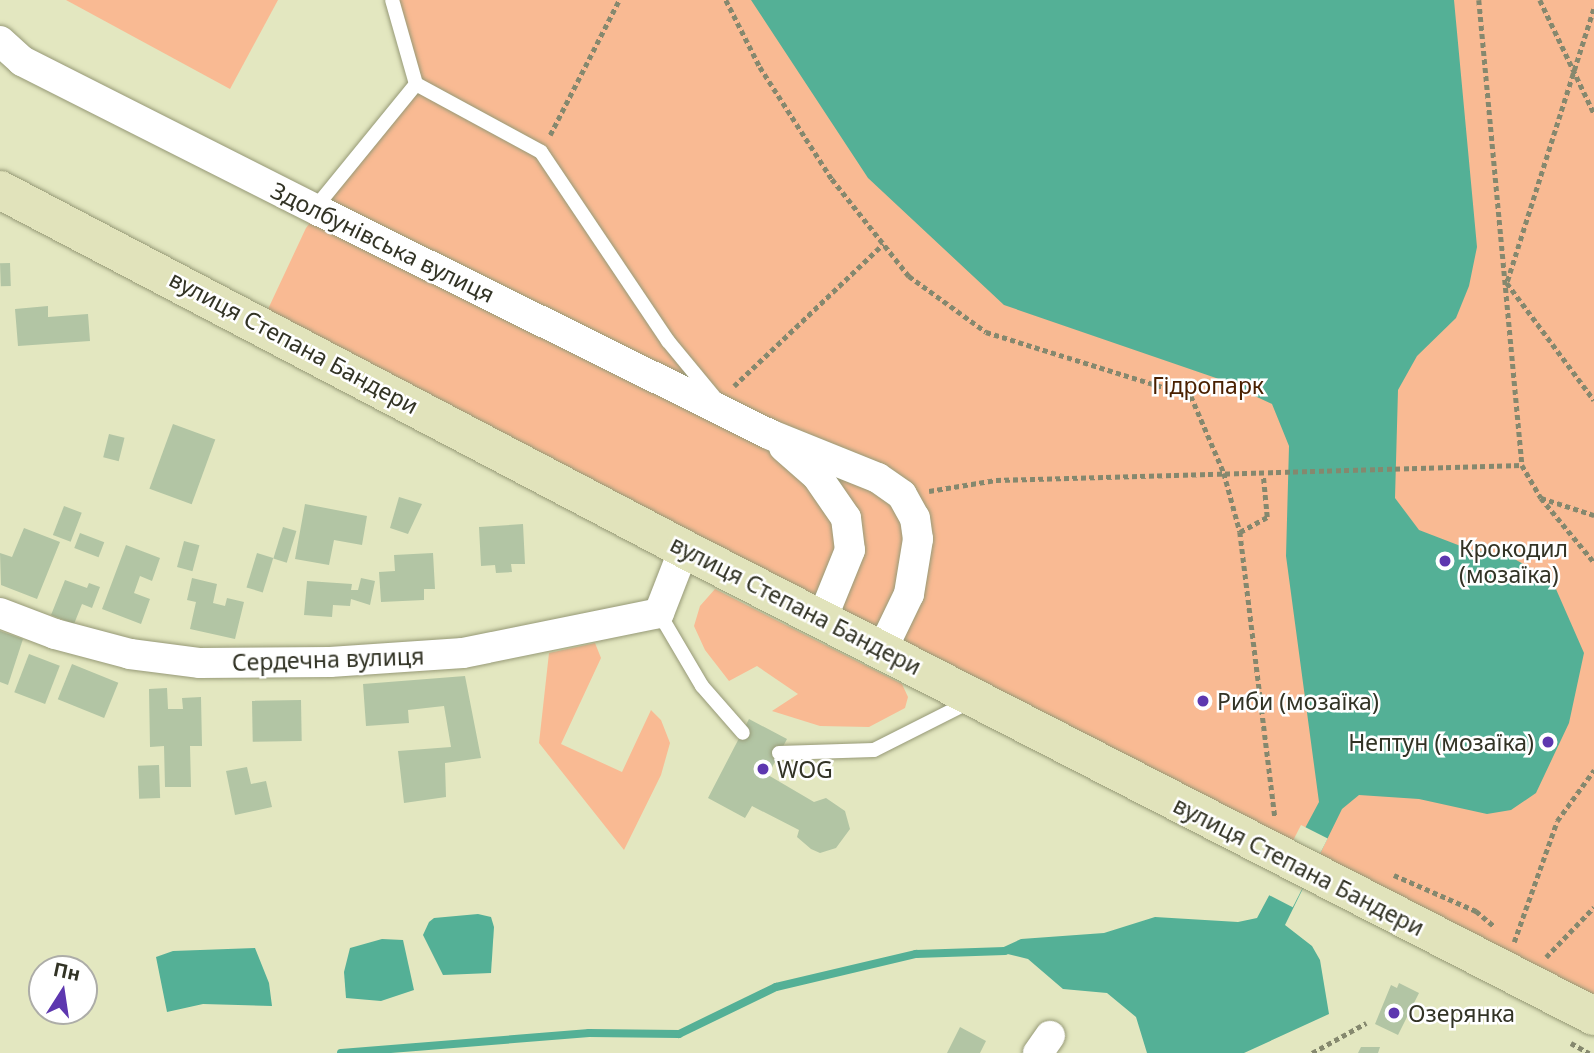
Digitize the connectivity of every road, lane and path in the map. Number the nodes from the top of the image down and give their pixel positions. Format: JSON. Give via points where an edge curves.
{"nodes":[{"id":1,"x":392,"y":0,"type":"edge"},
{"id":2,"x":619,"y":0,"type":"edge"},
{"id":3,"x":726,"y":0,"type":"edge"},
{"id":4,"x":1479,"y":0,"type":"edge"},
{"id":5,"x":1540,"y":0,"type":"edge"},
{"id":6,"x":1594,"y":9,"type":"edge"},
{"id":7,"x":0,"y":41,"type":"edge"},
{"id":8,"x":1575,"y":71,"type":"junction"},
{"id":9,"x":416,"y":83,"type":"junction"},
{"id":10,"x":1594,"y":113,"type":"edge"},
{"id":11,"x":541,"y":152,"type":"junction"},
{"id":12,"x":0,"y":190,"type":"edge"},
{"id":13,"x":315,"y":208,"type":"junction"},
{"id":14,"x":883,"y":244,"type":"junction"},
{"id":15,"x":1507,"y":283,"type":"junction"},
{"id":16,"x":1594,"y":400,"type":"edge"},
{"id":17,"x":722,"y":407,"type":"junction"},
{"id":18,"x":771,"y":435,"type":"junction"},
{"id":19,"x":1522,"y":465,"type":"junction"},
{"id":20,"x":1224,"y":473,"type":"junction"},
{"id":21,"x":1263,"y":475,"type":"junction"},
{"id":22,"x":902,"y":495,"type":"junction"},
{"id":23,"x":1541,"y":498,"type":"junction"},
{"id":24,"x":1594,"y":515,"type":"edge"},
{"id":25,"x":1240,"y":532,"type":"junction"},
{"id":26,"x":684,"y":549,"type":"junction"},
{"id":27,"x":1594,"y":562,"type":"edge"},
{"id":28,"x":0,"y":612,"type":"edge"},
{"id":29,"x":659,"y":613,"type":"junction"},
{"id":30,"x":822,"y":619,"type":"junction"},
{"id":31,"x":882,"y":650,"type":"junction"},
{"id":32,"x":976,"y":698,"type":"junction"},
{"id":33,"x":743,"y":733,"type":"dead end"},
{"id":34,"x":779,"y":753,"type":"dead end"},
{"id":35,"x":1594,"y":770,"type":"edge"},
{"id":36,"x":1276,"y":822,"type":"dead end"},
{"id":37,"x":1594,"y":907,"type":"edge"},
{"id":38,"x":1524,"y":948,"type":"dead end"},
{"id":39,"x":1538,"y":965,"type":"junction"},
{"id":40,"x":1594,"y":1016,"type":"edge"},
{"id":41,"x":1366,"y":1023,"type":"dead end"},
{"id":42,"x":1312,"y":1053,"type":"edge"}],
"edges":[{"from":1,"to":9,"type":"lane"},
{"from":2,"to":11,"type":"path"},
{"from":3,"to":14,"type":"path","via":[[760,67],[803,134]]},
{"from":4,"to":15,"type":"path"},
{"from":5,"to":8,"type":"path"},
{"from":6,"to":8,"type":"path"},
{"from":7,"to":13,"type":"street","name":"Здолбунівська вулиця","via":[[23,61]]},
{"from":8,"to":10,"type":"path"},
{"from":8,"to":15,"type":"path"},
{"from":9,"to":11,"type":"lane"},
{"from":9,"to":13,"type":"lane"},
{"from":11,"to":17,"type":"lane","via":[[668,341]]},
{"from":12,"to":26,"type":"main road","name":"вулиця Степана Бандери"},
{"from":13,"to":17,"type":"street","name":"Здолбунівська вулиця"},
{"from":14,"to":17,"type":"path"},
{"from":14,"to":20,"type":"path","via":[[909,276],[986,332],[1191,396]]},
{"from":15,"to":16,"type":"path"},
{"from":15,"to":19,"type":"path"},
{"from":17,"to":18,"type":"street","name":"Здолбунівська вулиця"},
{"from":18,"to":22,"type":"street","name":"Здолбунівська вулиця","via":[[878,478]]},
{"from":18,"to":30,"type":"street","name":"Здолбунівська вулиця","via":[[817,476],[846,518],[850,550]]},
{"from":19,"to":21,"type":"path"},
{"from":19,"to":23,"type":"path"},
{"from":20,"to":21,"type":"path"},
{"from":20,"to":22,"type":"path","via":[[996,480]]},
{"from":20,"to":25,"type":"path"},
{"from":21,"to":25,"type":"path","via":[[1267,517]]},
{"from":22,"to":31,"type":"street","via":[[915,517],[918,539],[909,594]]},
{"from":23,"to":24,"type":"path"},
{"from":23,"to":27,"type":"path"},
{"from":25,"to":36,"type":"path"},
{"from":26,"to":29,"type":"street"},
{"from":26,"to":30,"type":"main road","name":"вулиця Степана Бандери"},
{"from":28,"to":29,"type":"street","name":"Сердечна вулиця","via":[[55,634],[130,654],[200,663],[330,662],[463,653]]},
{"from":29,"to":33,"type":"lane","via":[[702,686]]},
{"from":30,"to":31,"type":"main road","name":"вулиця Степана Бандери"},
{"from":31,"to":32,"type":"main road","name":"вулиця Степана Бандери"},
{"from":32,"to":34,"type":"lane","via":[[874,750]]},
{"from":32,"to":39,"type":"main road","name":"вулиця Степана Бандери"},
{"from":35,"to":38,"type":"path","via":[[1557,821],[1513,943]]},
{"from":37,"to":39,"type":"path"},
{"from":39,"to":40,"type":"main road","name":"вулиця Степана Бандери"},
{"from":41,"to":42,"type":"path"}]}
